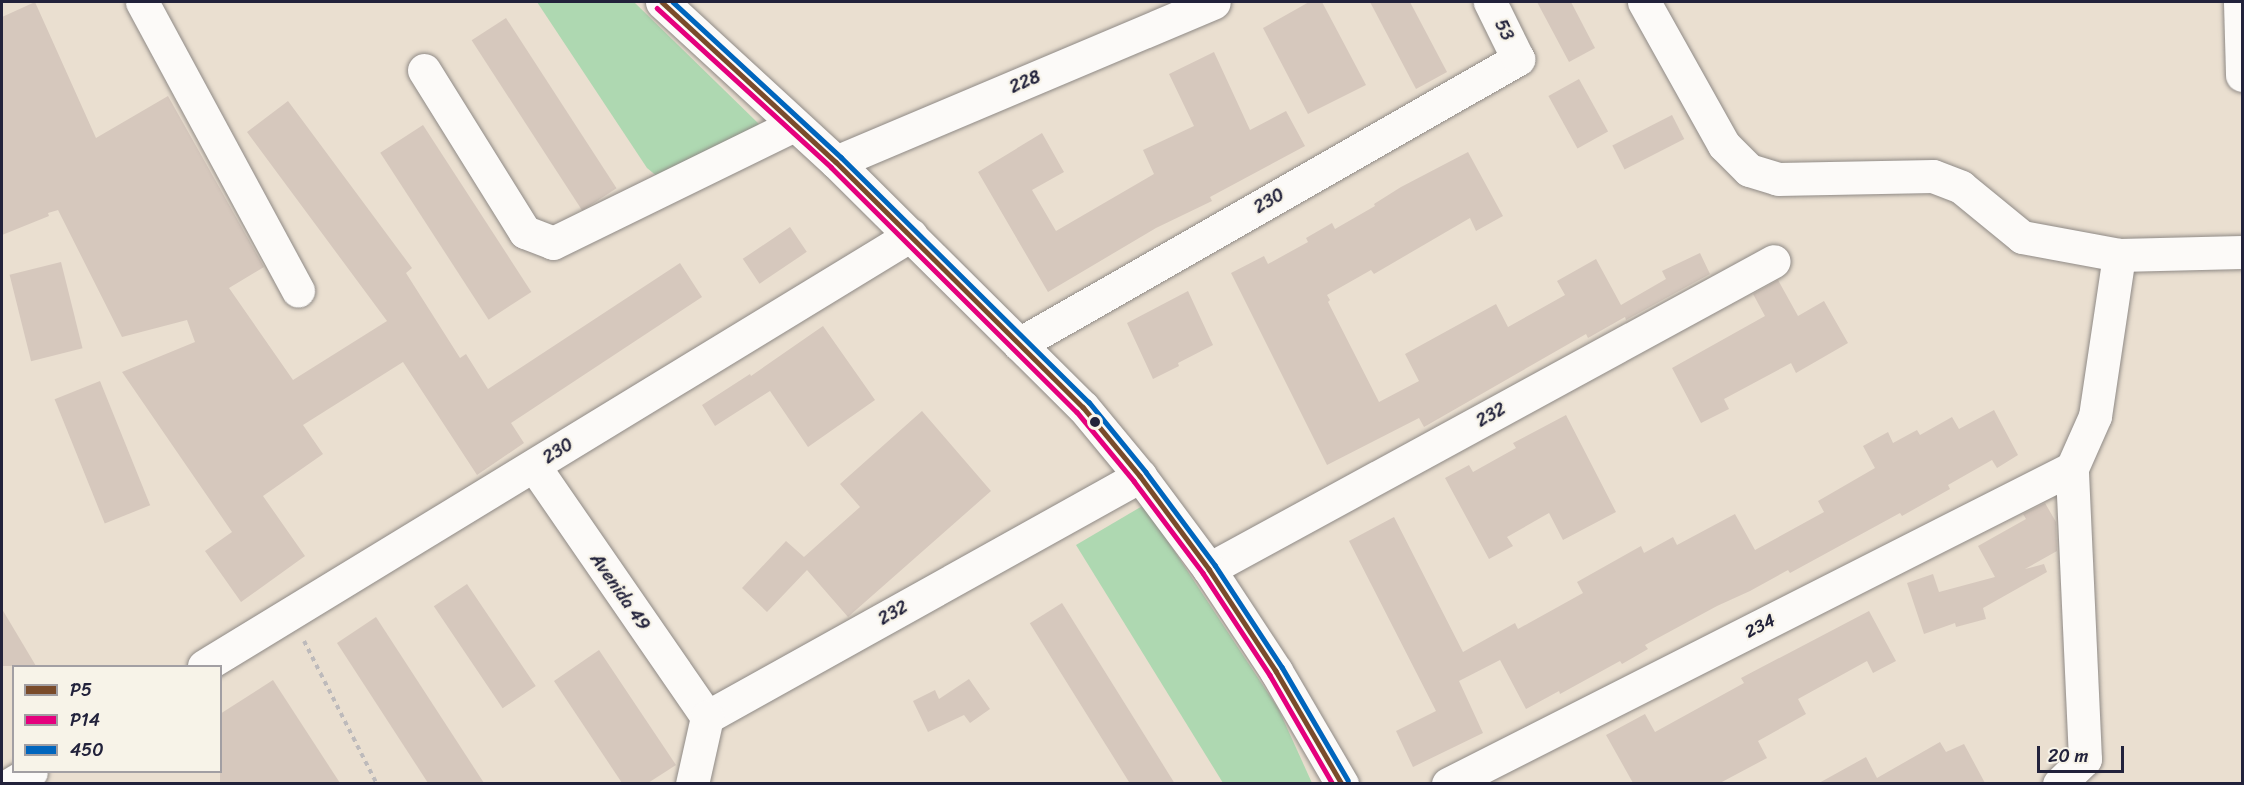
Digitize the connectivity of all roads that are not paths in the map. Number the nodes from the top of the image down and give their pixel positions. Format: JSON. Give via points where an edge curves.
{"nodes":[{"id":1,"x":142,"y":2,"type":"edge"},
{"id":2,"x":662,"y":2,"type":"edge"},
{"id":3,"x":1214,"y":2,"type":"edge"},
{"id":4,"x":1490,"y":2,"type":"edge"},
{"id":5,"x":1644,"y":2,"type":"edge"},
{"id":6,"x":2240,"y":2,"type":"edge"},
{"id":7,"x":1518,"y":59,"type":"joint"},
{"id":8,"x":424,"y":70,"type":"dead end"},
{"id":9,"x":2242,"y":75,"type":"edge"},
{"id":10,"x":794,"y":125,"type":"junction"},
{"id":11,"x":836,"y":162,"type":"junction"},
{"id":12,"x":911,"y":235,"type":"junction"},
{"id":13,"x":2242,"y":252,"type":"edge"},
{"id":14,"x":2119,"y":255,"type":"junction"},
{"id":15,"x":1774,"y":261,"type":"dead end"},
{"id":16,"x":298,"y":290,"type":"dead end"},
{"id":17,"x":1020,"y":344,"type":"junction"},
{"id":18,"x":534,"y":466,"type":"junction"},
{"id":19,"x":2072,"y":468,"type":"junction"},
{"id":20,"x":1140,"y":476,"type":"junction"},
{"id":21,"x":1209,"y":569,"type":"junction"},
{"id":22,"x":206,"y":665,"type":"edge"},
{"id":23,"x":707,"y":717,"type":"junction"},
{"id":24,"x":28,"y":773,"type":"edge"},
{"id":25,"x":11,"y":783,"type":"edge"},
{"id":26,"x":692,"y":783,"type":"edge"},
{"id":27,"x":1342,"y":783,"type":"edge"},
{"id":28,"x":1448,"y":783,"type":"edge"},
{"id":29,"x":2059,"y":783,"type":"edge"}],
"edges":[{"from":1,"to":16,"type":"street"},
{"from":2,"to":10,"type":"street"},
{"from":3,"to":11,"type":"street","name":"228"},
{"from":4,"to":7,"type":"street","name":"53"},
{"from":5,"to":14,"type":"street","via":[[1724,145],[1749,170],[1778,178],[1933,176],[1961,187],[2022,237]]},
{"from":6,"to":9,"type":"street"},
{"from":7,"to":17,"type":"street","name":"230"},
{"from":8,"to":10,"type":"street","via":[[525,232],[553,243]]},
{"from":10,"to":11,"type":"street"},
{"from":11,"to":12,"type":"street"},
{"from":12,"to":17,"type":"street"},
{"from":12,"to":18,"type":"street","name":"230"},
{"from":13,"to":14,"type":"street"},
{"from":14,"to":19,"type":"street","via":[[2095,416]]},
{"from":15,"to":21,"type":"street","name":"232"},
{"from":17,"to":20,"type":"street","via":[[1083,407]]},
{"from":18,"to":22,"type":"street","name":"230"},
{"from":18,"to":23,"type":"street","name":"Avenida 49"},
{"from":19,"to":28,"type":"street","name":"234"},
{"from":19,"to":29,"type":"street","via":[[2085,759]]},
{"from":20,"to":21,"type":"street"},
{"from":20,"to":23,"type":"street","name":"232"},
{"from":21,"to":27,"type":"street","via":[[1276,671]]},
{"from":23,"to":26,"type":"street"},
{"from":24,"to":25,"type":"street"}]}
